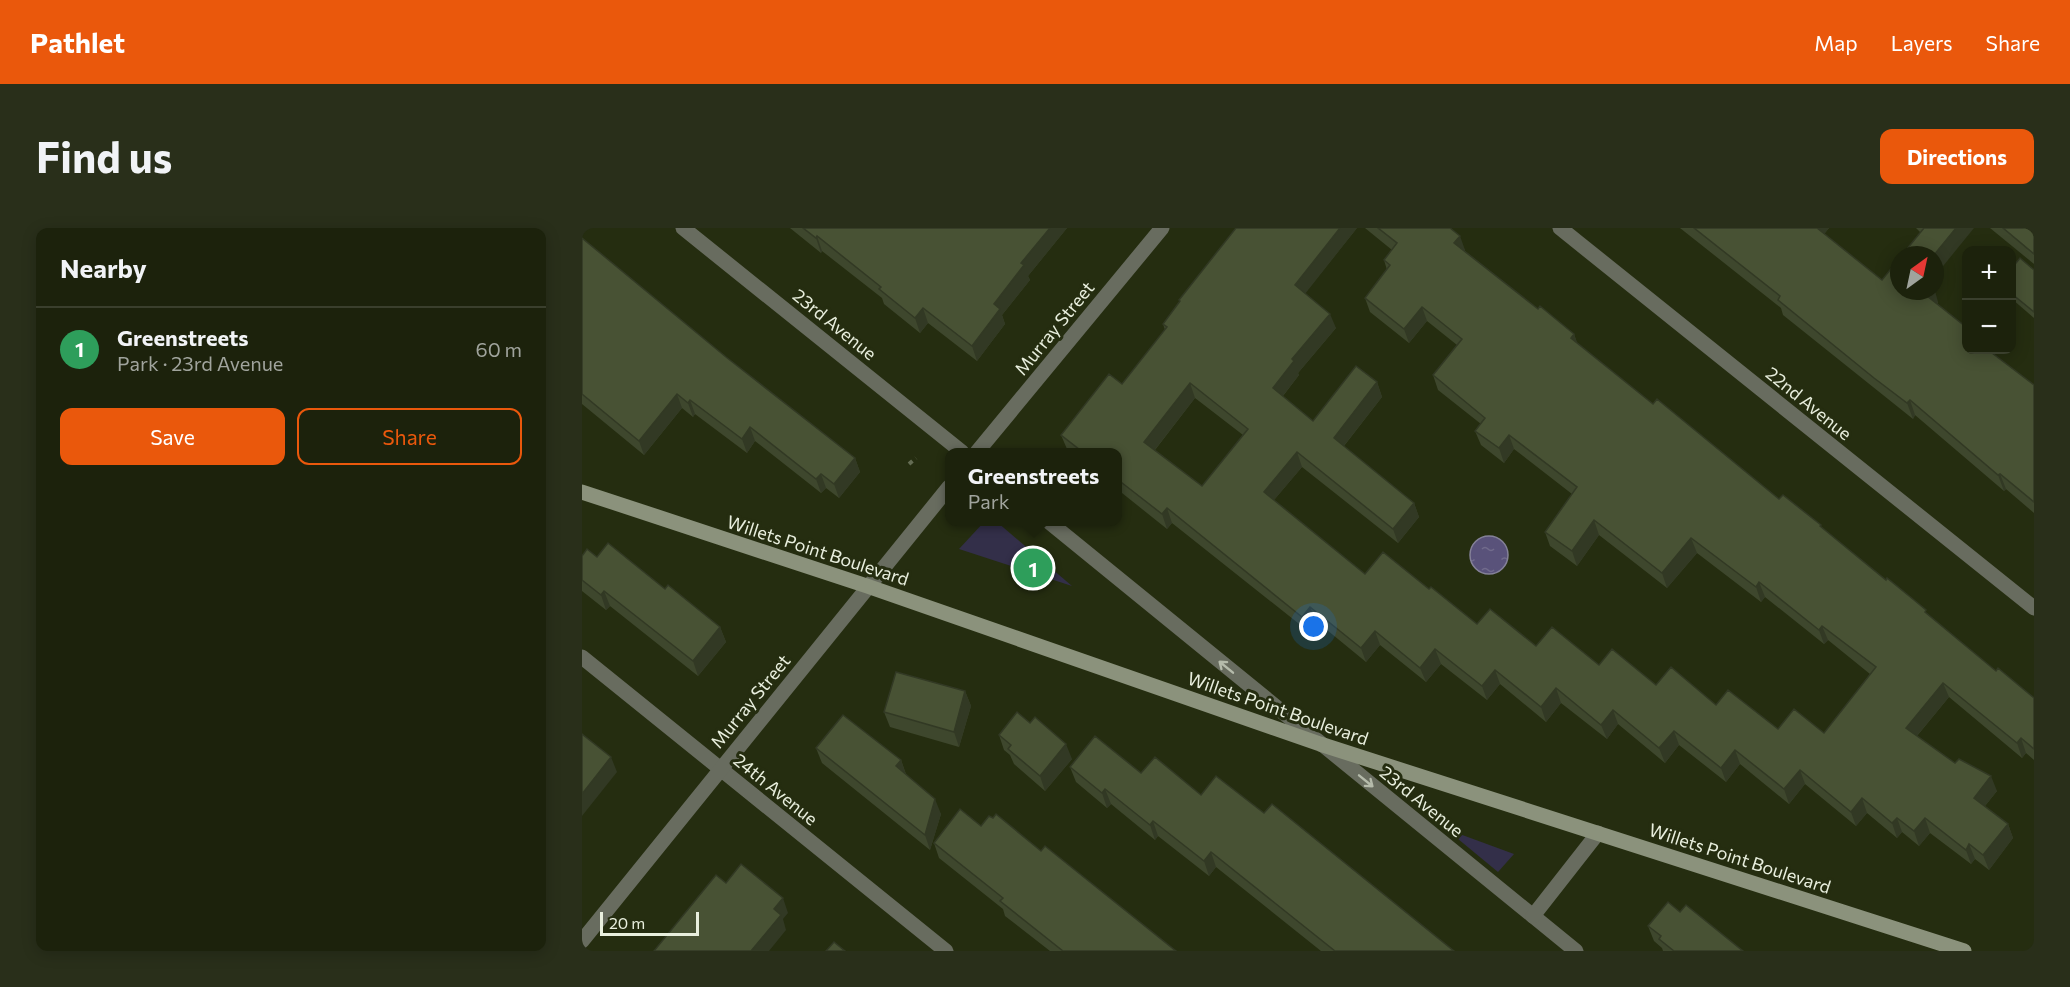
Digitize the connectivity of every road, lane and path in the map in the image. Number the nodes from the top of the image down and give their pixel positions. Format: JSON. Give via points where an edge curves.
{"nodes":[{"id":1,"x":683,"y":228,"type":"edge"},
{"id":2,"x":1162,"y":228,"type":"edge"},
{"id":3,"x":1560,"y":228,"type":"edge"},
{"id":4,"x":956,"y":448,"type":"edge"},
{"id":5,"x":981,"y":448,"type":"edge"},
{"id":6,"x":916,"y":458,"type":"dead end"},
{"id":7,"x":909,"y":464,"type":"dead end"},
{"id":8,"x":582,"y":492,"type":"edge"},
{"id":9,"x":945,"y":492,"type":"edge"},
{"id":10,"x":1054,"y":526,"type":"edge"},
{"id":11,"x":867,"y":586,"type":"junction"},
{"id":12,"x":2034,"y":608,"type":"edge"},
{"id":13,"x":582,"y":657,"type":"edge"},
{"id":14,"x":1320,"y":744,"type":"junction"},
{"id":15,"x":721,"y":769,"type":"junction"},
{"id":16,"x":1598,"y":833,"type":"junction"},
{"id":17,"x":1533,"y":916,"type":"junction"},
{"id":18,"x":582,"y":941,"type":"edge"},
{"id":19,"x":946,"y":951,"type":"edge"},
{"id":20,"x":1576,"y":951,"type":"edge"},
{"id":21,"x":1964,"y":951,"type":"edge"}],
"edges":[{"from":1,"to":4,"type":"street","name":"23rd Avenue"},
{"from":2,"to":5,"type":"street","name":"Murray Street"},
{"from":3,"to":12,"type":"street","name":"22nd Avenue"},
{"from":6,"to":7,"type":"path"},
{"from":8,"to":11,"type":"street","name":"Willets Point Boulevard"},
{"from":9,"to":11,"type":"street","name":"Murray Street"},
{"from":14,"to":10,"type":"street","name":"23rd Avenue","one_way":true},
{"from":11,"to":14,"type":"street","name":"Willets Point Boulevard"},
{"from":11,"to":15,"type":"street","name":"Murray Street"},
{"from":13,"to":15,"type":"street","name":"24th Avenue"},
{"from":14,"to":16,"type":"street","name":"Willets Point Boulevard"},
{"from":14,"to":17,"type":"street","name":"23rd Avenue","one_way":true},
{"from":15,"to":18,"type":"street","name":"Murray Street"},
{"from":15,"to":19,"type":"street","name":"24th Avenue"},
{"from":16,"to":17,"type":"street"},
{"from":16,"to":21,"type":"street","name":"Willets Point Boulevard"},
{"from":17,"to":20,"type":"street","name":"23rd Avenue"}]}
